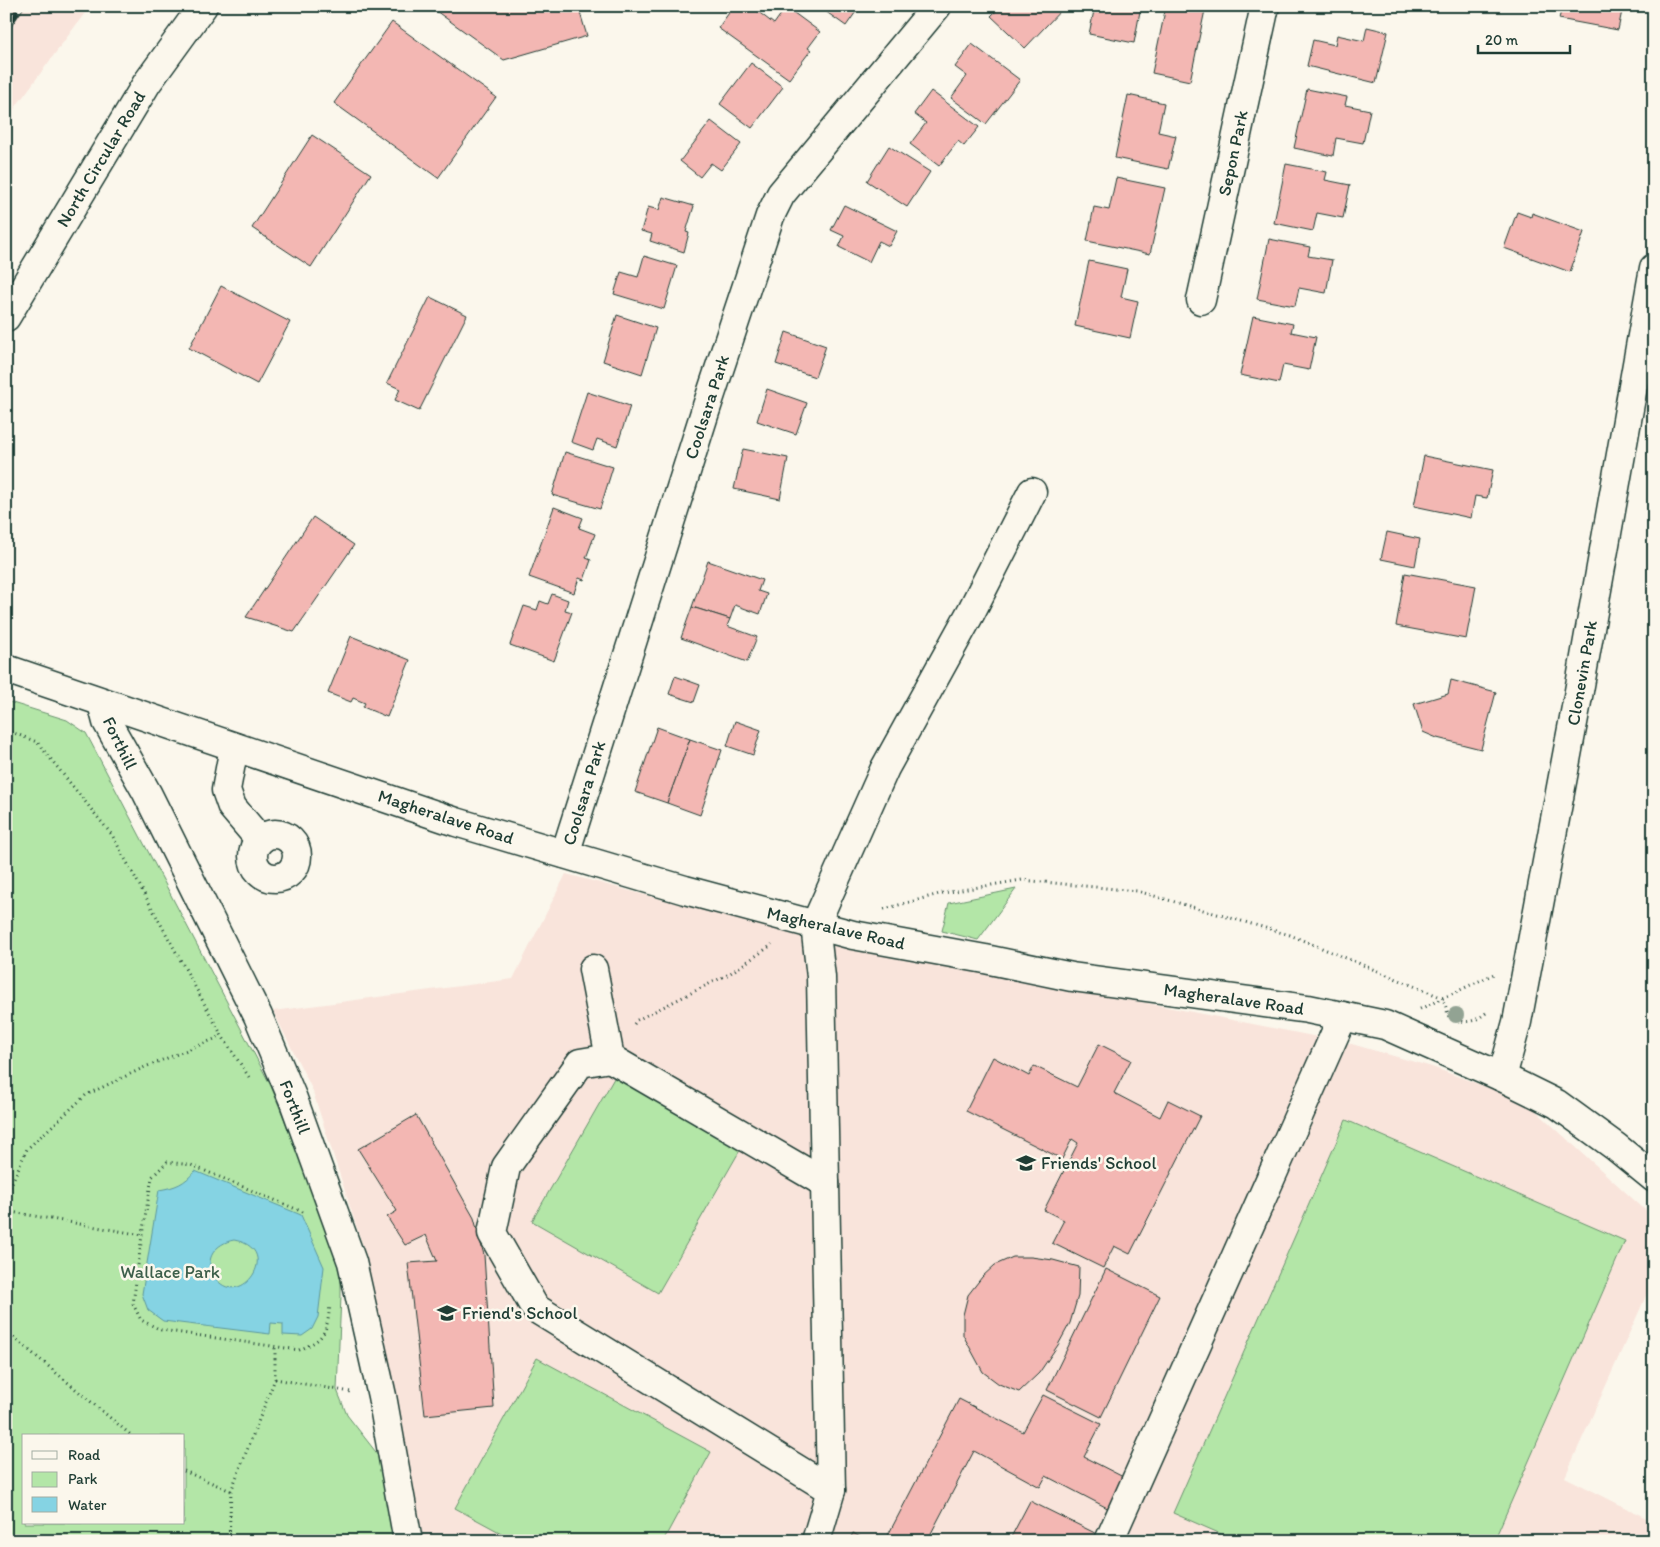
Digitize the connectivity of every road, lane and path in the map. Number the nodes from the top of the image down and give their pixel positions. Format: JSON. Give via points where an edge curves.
{"nodes":[{"id":1,"x":203,"y":6,"type":"edge"},
{"id":2,"x":936,"y":6,"type":"edge"},
{"id":3,"x":1266,"y":6,"type":"edge"},
{"id":4,"x":1654,"y":268,"type":"edge"},
{"id":5,"x":1201,"y":300,"type":"dead end"},
{"id":6,"x":6,"y":317,"type":"edge"},
{"id":7,"x":1649,"y":318,"type":"edge"},
{"id":8,"x":1032,"y":492,"type":"dead end"},
{"id":9,"x":6,"y":669,"type":"edge"},
{"id":10,"x":102,"y":703,"type":"junction"},
{"id":11,"x":6,"y":730,"type":"edge"},
{"id":12,"x":234,"y":747,"type":"junction"},
{"id":13,"x":260,"y":840,"type":"dead end"},
{"id":14,"x":565,"y":854,"type":"junction"},
{"id":15,"x":789,"y":918,"type":"junction"},
{"id":16,"x":816,"y":925,"type":"junction"},
{"id":17,"x":853,"y":935,"type":"junction"},
{"id":18,"x":1528,"y":958,"type":"junction"},
{"id":19,"x":593,"y":969,"type":"dead end"},
{"id":20,"x":1444,"y":998,"type":"junction"},
{"id":21,"x":1486,"y":1013,"type":"dead end"},
{"id":22,"x":1343,"y":1016,"type":"junction"},
{"id":23,"x":1385,"y":1025,"type":"junction"},
{"id":24,"x":222,"y":1036,"type":"junction"},
{"id":25,"x":610,"y":1058,"type":"junction"},
{"id":26,"x":1502,"y":1077,"type":"junction"},
{"id":27,"x":254,"y":1084,"type":"dead end"},
{"id":28,"x":1654,"y":1178,"type":"edge"},
{"id":29,"x":825,"y":1183,"type":"junction"},
{"id":30,"x":6,"y":1196,"type":"edge"},
{"id":31,"x":6,"y":1211,"type":"edge"},
{"id":32,"x":308,"y":1214,"type":"dead end"},
{"id":33,"x":142,"y":1235,"type":"junction"},
{"id":34,"x":330,"y":1298,"type":"dead end"},
{"id":35,"x":6,"y":1331,"type":"edge"},
{"id":36,"x":275,"y":1347,"type":"junction"},
{"id":37,"x":275,"y":1379,"type":"junction"},
{"id":38,"x":382,"y":1396,"type":"junction"},
{"id":39,"x":130,"y":1434,"type":"edge"},
{"id":40,"x":185,"y":1470,"type":"edge"},
{"id":41,"x":831,"y":1490,"type":"junction"},
{"id":42,"x":231,"y":1491,"type":"junction"},
{"id":43,"x":229,"y":1541,"type":"edge"},
{"id":44,"x":408,"y":1541,"type":"edge"},
{"id":45,"x":816,"y":1541,"type":"edge"},
{"id":46,"x":1109,"y":1541,"type":"edge"}],
"edges":[{"from":1,"to":6,"type":"street","name":"North Circular Road","via":[[147,83]]},
{"from":2,"to":14,"type":"street","name":"Coolsara Park","via":[[781,194],[770,216]]},
{"from":3,"to":5,"type":"street","name":"Sepon Park"},
{"from":4,"to":7,"type":"street","name":"Clonevin Park"},
{"from":7,"to":18,"type":"street","name":"Clonevin Park"},
{"from":8,"to":16,"type":"street","via":[[971,612],[884,768]]},
{"from":9,"to":10,"type":"street","name":"Magheralave Road"},
{"from":10,"to":12,"type":"street","name":"Magheralave Road"},
{"from":10,"to":38,"type":"street","name":"Forthill","via":[[107,722],[147,793],[258,1016],[292,1099],[352,1262]]},
{"from":11,"to":24,"type":"path","via":[[37,742],[112,835]]},
{"from":12,"to":13,"type":"street","via":[[226,790],[232,807]]},
{"from":12,"to":14,"type":"street","name":"Magheralave Road","via":[[456,822]]},
{"from":14,"to":15,"type":"street","name":"Magheralave Road"},
{"from":15,"to":16,"type":"street","name":"Magheralave Road"},
{"from":15,"to":25,"type":"path","via":[[770,947],[729,974],[636,1020]]},
{"from":16,"to":17,"type":"street","name":"Magheralave Road"},
{"from":16,"to":29,"type":"street","via":[[821,978]]},
{"from":17,"to":20,"type":"path","via":[[878,911],[943,893],[1012,882],[1028,880],[1136,891],[1290,935]]},
{"from":17,"to":22,"type":"street","name":"Magheralave Road","via":[[1072,977]]},
{"from":18,"to":20,"type":"path"},
{"from":18,"to":26,"type":"street","name":"Clonevin Park","via":[[1517,1022]]},
{"from":19,"to":25,"type":"street"},
{"from":20,"to":21,"type":"path","via":[[1449,1017],[1462,1022],[1476,1021]]},
{"from":20,"to":23,"type":"path"},
{"from":22,"to":23,"type":"street","name":"Magheralave Road"},
{"from":22,"to":46,"type":"street"},
{"from":23,"to":26,"type":"street","name":"Magheralave Road"},
{"from":24,"to":27,"type":"path"},
{"from":24,"to":30,"type":"path","via":[[86,1095],[26,1149]]},
{"from":25,"to":29,"type":"street"},
{"from":25,"to":41,"type":"street","via":[[580,1063],[506,1167],[492,1233],[535,1308]]},
{"from":26,"to":28,"type":"street","name":"Magheralave Road","via":[[1556,1104]]},
{"from":29,"to":41,"type":"street"},
{"from":31,"to":33,"type":"path"},
{"from":32,"to":33,"type":"path","via":[[191,1165],[167,1162],[152,1177]]},
{"from":33,"to":36,"type":"path","via":[[133,1304],[141,1320],[161,1330]]},
{"from":34,"to":36,"type":"path","via":[[327,1327],[314,1344],[299,1350]]},
{"from":35,"to":39,"type":"path"},
{"from":36,"to":37,"type":"path"},
{"from":37,"to":38,"type":"path"},
{"from":37,"to":42,"type":"path"},
{"from":38,"to":44,"type":"street","name":"Forthill"},
{"from":40,"to":42,"type":"path"},
{"from":41,"to":45,"type":"street"},
{"from":42,"to":43,"type":"path"}]}
